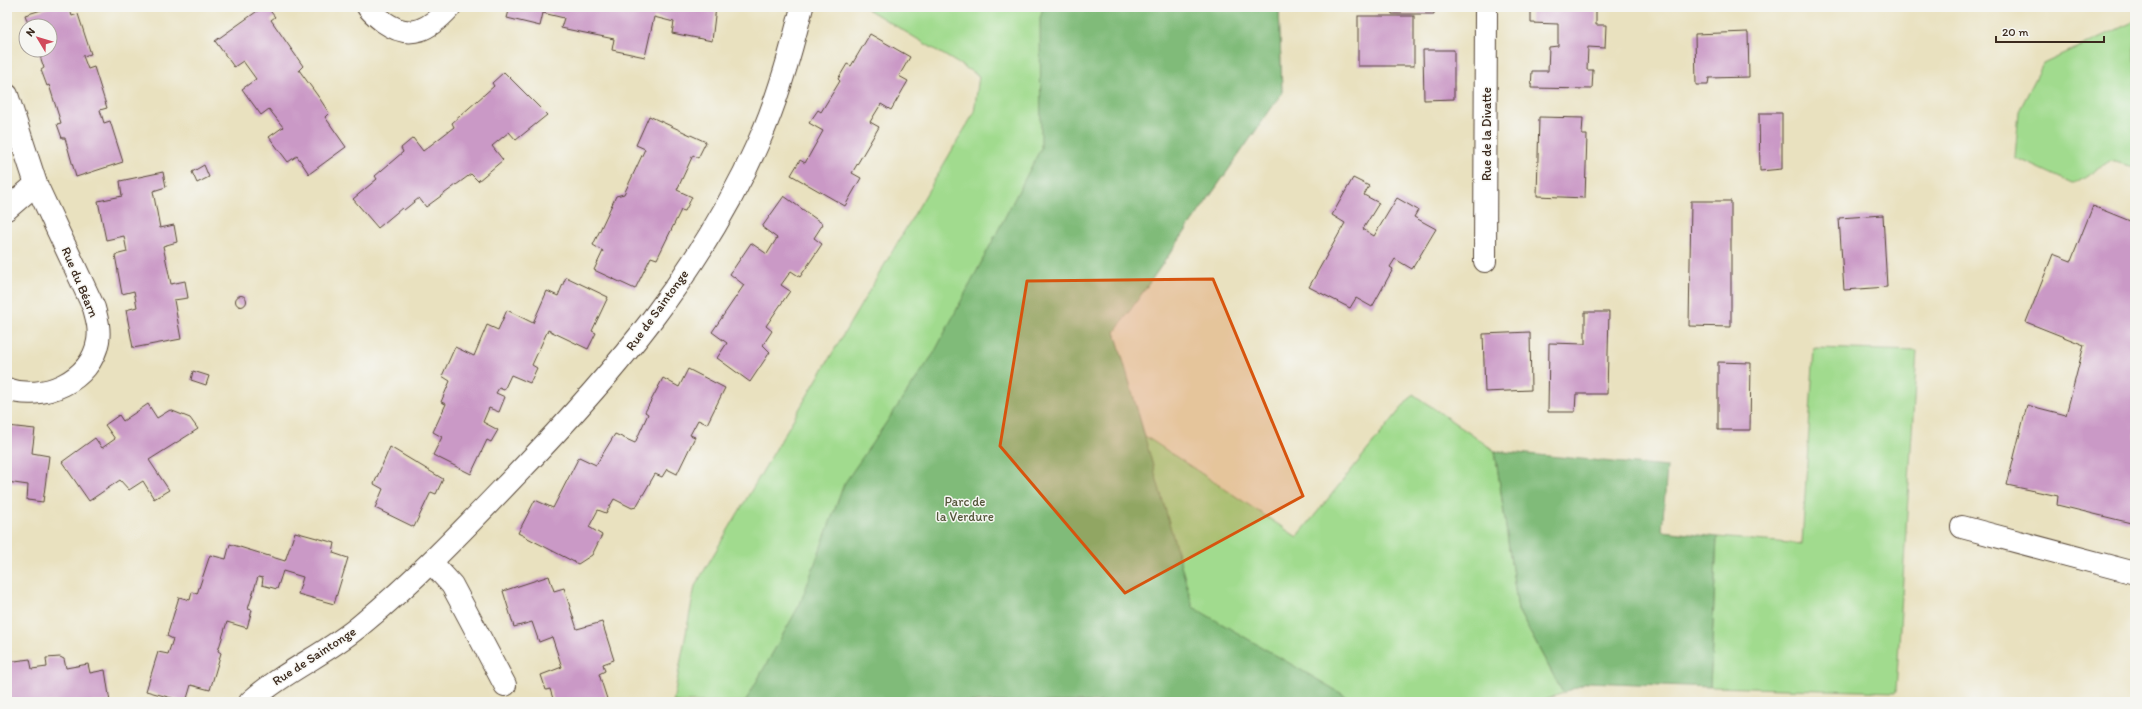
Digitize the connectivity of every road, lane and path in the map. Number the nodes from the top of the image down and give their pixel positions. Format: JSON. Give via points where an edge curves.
{"nodes":[{"id":1,"x":368,"y":7,"type":"edge"},
{"id":2,"x":450,"y":7,"type":"edge"},
{"id":3,"x":802,"y":7,"type":"edge"},
{"id":4,"x":1486,"y":7,"type":"edge"},
{"id":5,"x":7,"y":95,"type":"edge"},
{"id":6,"x":36,"y":184,"type":"junction"},
{"id":7,"x":7,"y":209,"type":"edge"},
{"id":8,"x":1485,"y":261,"type":"dead end"},
{"id":9,"x":7,"y":389,"type":"edge"},
{"id":10,"x":1962,"y":528,"type":"dead end"},
{"id":11,"x":432,"y":563,"type":"junction"},
{"id":12,"x":2135,"y":573,"type":"edge"},
{"id":13,"x":505,"y":685,"type":"dead end"},
{"id":14,"x":250,"y":702,"type":"edge"}],
"edges":[{"from":1,"to":2,"type":"street","via":[[394,29],[407,32],[428,27]]},
{"from":3,"to":11,"type":"street","name":"Rue de Saintonge","via":[[760,140],[706,242],[620,362]]},
{"from":4,"to":8,"type":"street","name":"Rue de la Divatte"},
{"from":5,"to":6,"type":"street","name":"Rue du Béarn"},
{"from":6,"to":7,"type":"street"},
{"from":6,"to":9,"type":"street","name":"Rue du Béarn","via":[[94,308],[99,328],[98,341],[84,369],[70,382],[53,390],[32,393]]},
{"from":10,"to":12,"type":"street"},
{"from":11,"to":13,"type":"street","via":[[452,585]]},
{"from":11,"to":14,"type":"street","name":"Rue de Saintonge","via":[[361,625],[330,648],[266,687]]}]}
